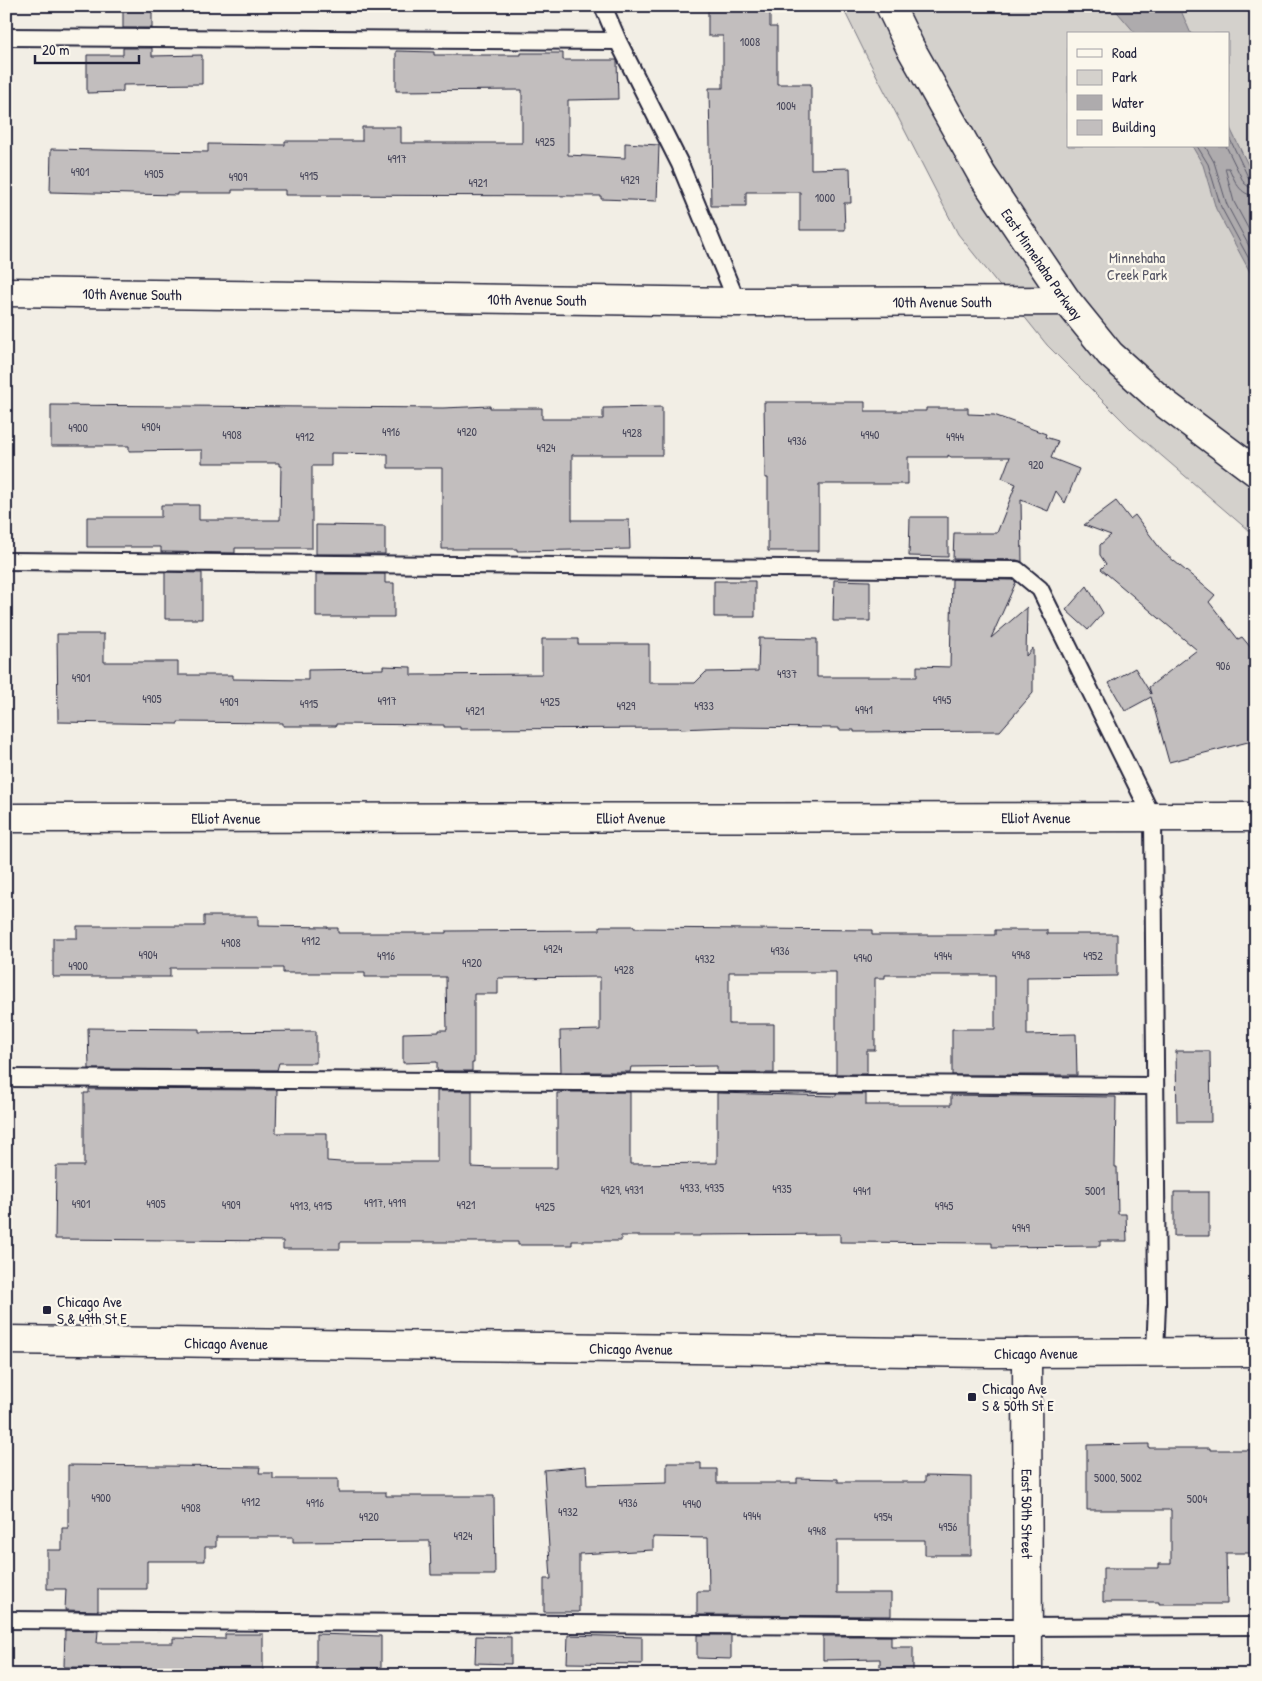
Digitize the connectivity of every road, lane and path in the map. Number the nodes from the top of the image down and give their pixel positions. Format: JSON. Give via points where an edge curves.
{"nodes":[{"id":1,"x":603,"y":6,"type":"edge"},
{"id":2,"x":890,"y":6,"type":"edge"},
{"id":3,"x":6,"y":37,"type":"edge"},
{"id":4,"x":618,"y":41,"type":"junction"},
{"id":5,"x":6,"y":292,"type":"edge"},
{"id":6,"x":1067,"y":301,"type":"junction"},
{"id":7,"x":737,"y":302,"type":"junction"},
{"id":8,"x":1256,"y":472,"type":"edge"},
{"id":9,"x":6,"y":561,"type":"edge"},
{"id":10,"x":6,"y":818,"type":"edge"},
{"id":11,"x":1153,"y":818,"type":"junction"},
{"id":12,"x":1256,"y":818,"type":"edge"},
{"id":13,"x":6,"y":1078,"type":"edge"},
{"id":14,"x":1154,"y":1086,"type":"junction"},
{"id":15,"x":6,"y":1340,"type":"edge"},
{"id":16,"x":1256,"y":1352,"type":"edge"},
{"id":17,"x":1027,"y":1353,"type":"junction"},
{"id":18,"x":1155,"y":1353,"type":"junction"},
{"id":19,"x":6,"y":1620,"type":"edge"},
{"id":20,"x":1256,"y":1626,"type":"edge"},
{"id":21,"x":1028,"y":1627,"type":"junction"},
{"id":22,"x":1028,"y":1675,"type":"edge"}],
"edges":[{"from":1,"to":4,"type":"lane"},
{"from":2,"to":6,"type":"street","name":"East Minnehaha Parkway","via":[[982,175]]},
{"from":3,"to":4,"type":"lane"},
{"from":4,"to":7,"type":"lane","via":[[680,164]]},
{"from":5,"to":7,"type":"street","name":"10th Avenue South"},
{"from":6,"to":7,"type":"street","name":"10th Avenue South"},
{"from":6,"to":8,"type":"street","name":"East Minnehaha Parkway","via":[[1110,354],[1157,397]]},
{"from":9,"to":11,"type":"lane","via":[[1017,570],[1040,590]]},
{"from":10,"to":11,"type":"street","name":"Elliot Avenue"},
{"from":11,"to":12,"type":"street","name":"Elliot Avenue"},
{"from":11,"to":14,"type":"lane"},
{"from":13,"to":14,"type":"lane"},
{"from":14,"to":18,"type":"lane"},
{"from":15,"to":17,"type":"street","name":"Chicago Avenue"},
{"from":16,"to":18,"type":"street","name":"Chicago Avenue"},
{"from":17,"to":18,"type":"street","name":"Chicago Avenue"},
{"from":17,"to":21,"type":"street","name":"East 50th Street"},
{"from":19,"to":21,"type":"lane"},
{"from":20,"to":21,"type":"lane"},
{"from":21,"to":22,"type":"street","name":"East 50th Street"}]}
